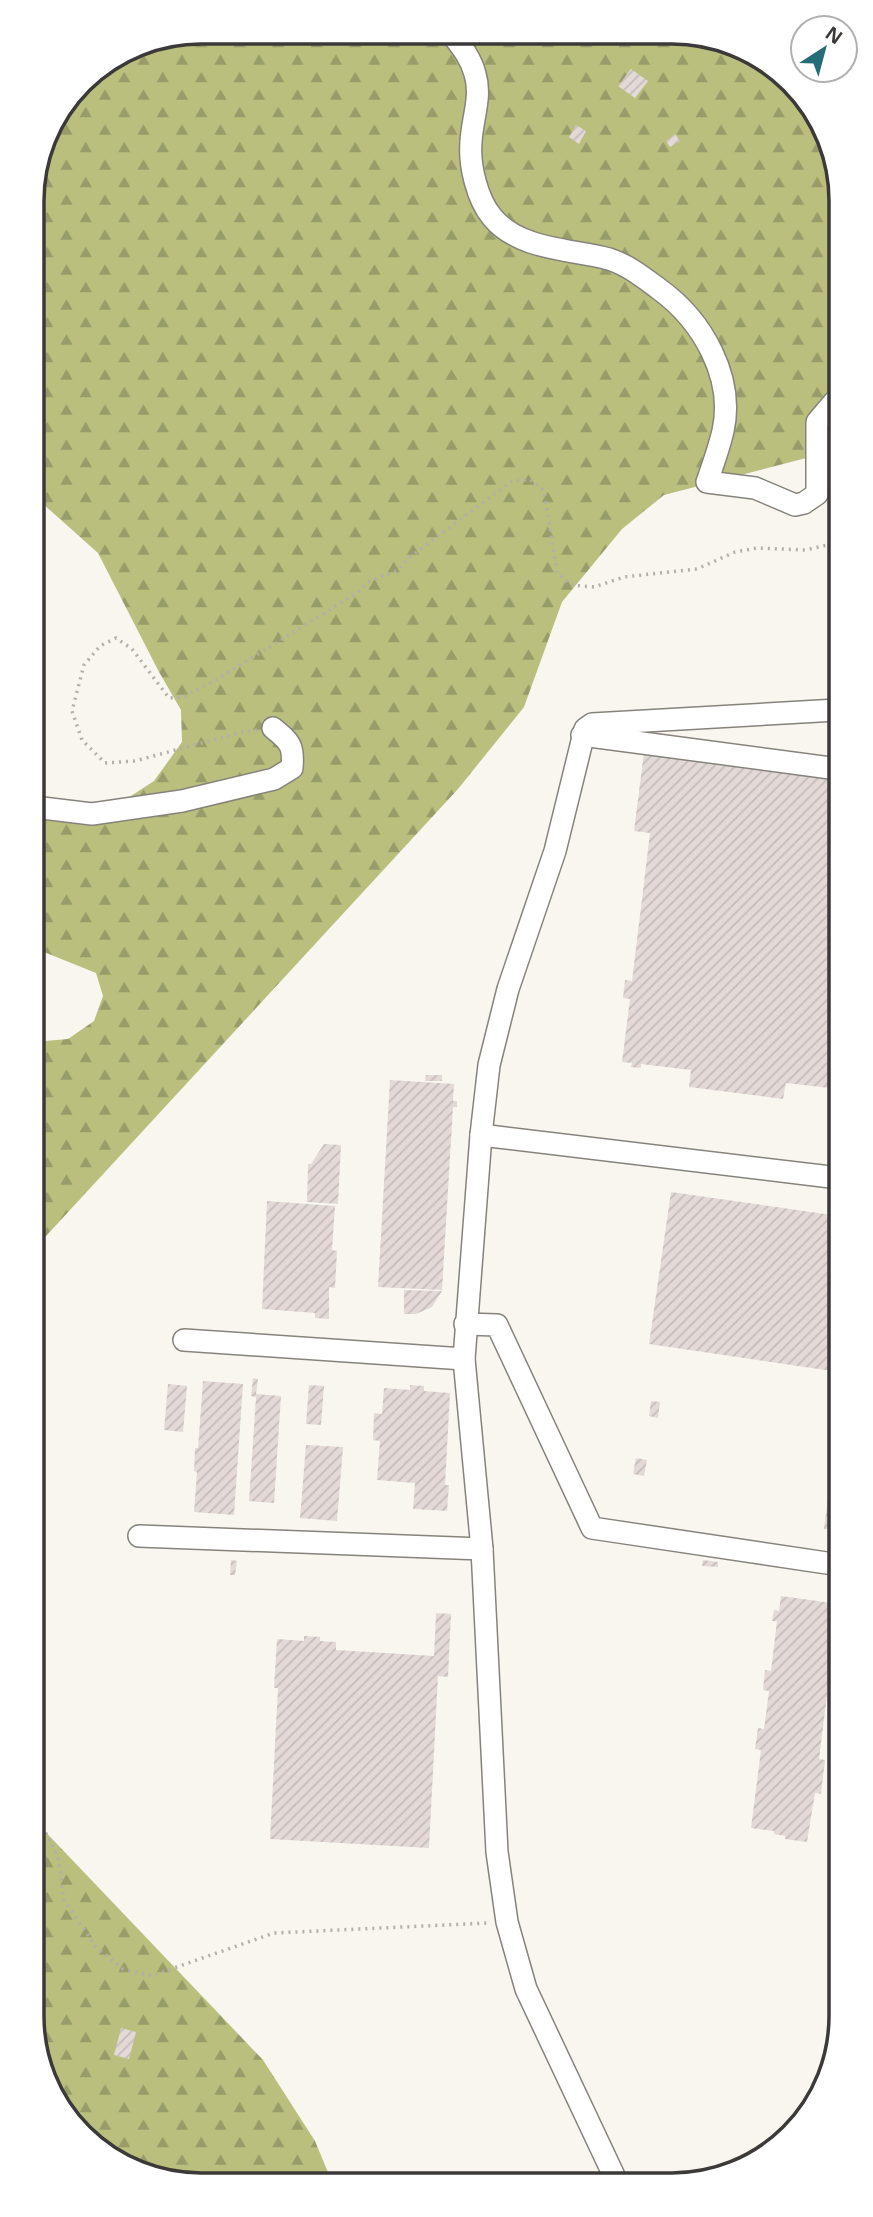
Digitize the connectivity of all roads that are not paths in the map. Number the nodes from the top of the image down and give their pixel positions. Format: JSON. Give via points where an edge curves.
{"nodes":[{"id":1,"x":460,"y":44,"type":"edge"},
{"id":2,"x":829,"y":408,"type":"edge"},
{"id":3,"x":829,"y":710,"type":"edge"},
{"id":4,"x":273,"y":727,"type":"road end"},
{"id":5,"x":582,"y":735,"type":"junction"},
{"id":6,"x":829,"y":768,"type":"edge"},
{"id":7,"x":44,"y":808,"type":"edge"},
{"id":8,"x":481,"y":1135,"type":"junction"},
{"id":9,"x":829,"y":1177,"type":"edge"},
{"id":10,"x":466,"y":1324,"type":"junction"},
{"id":11,"x":184,"y":1340,"type":"dead end"},
{"id":12,"x":464,"y":1359,"type":"junction"},
{"id":13,"x":139,"y":1536,"type":"dead end"},
{"id":14,"x":482,"y":1549,"type":"junction"},
{"id":15,"x":829,"y":1563,"type":"edge"},
{"id":16,"x":613,"y":2173,"type":"edge"}],
"edges":[{"from":1,"to":2,"type":"street","via":[[476,75],[477,106],[470,144],[477,195],[493,219],[519,238],[628,266],[670,297],[696,324],[718,364],[723,392],[724,429],[708,482],[755,488],[795,505],[804,503],[817,494],[817,422]]},
{"from":3,"to":5,"type":"street","via":[[592,724]]},
{"from":4,"to":7,"type":"street","via":[[290,742],[293,755],[292,768],[274,779],[182,801],[92,814]]},
{"from":5,"to":6,"type":"street"},
{"from":5,"to":8,"type":"street","via":[[555,851],[508,989],[489,1065]]},
{"from":8,"to":9,"type":"street"},
{"from":8,"to":10,"type":"street"},
{"from":10,"to":12,"type":"street"},
{"from":10,"to":15,"type":"street","via":[[497,1325],[592,1528]]},
{"from":11,"to":12,"type":"street"},
{"from":12,"to":14,"type":"street"},
{"from":13,"to":14,"type":"street"},
{"from":14,"to":16,"type":"street","via":[[497,1853],[507,1922],[526,1989]]}]}
